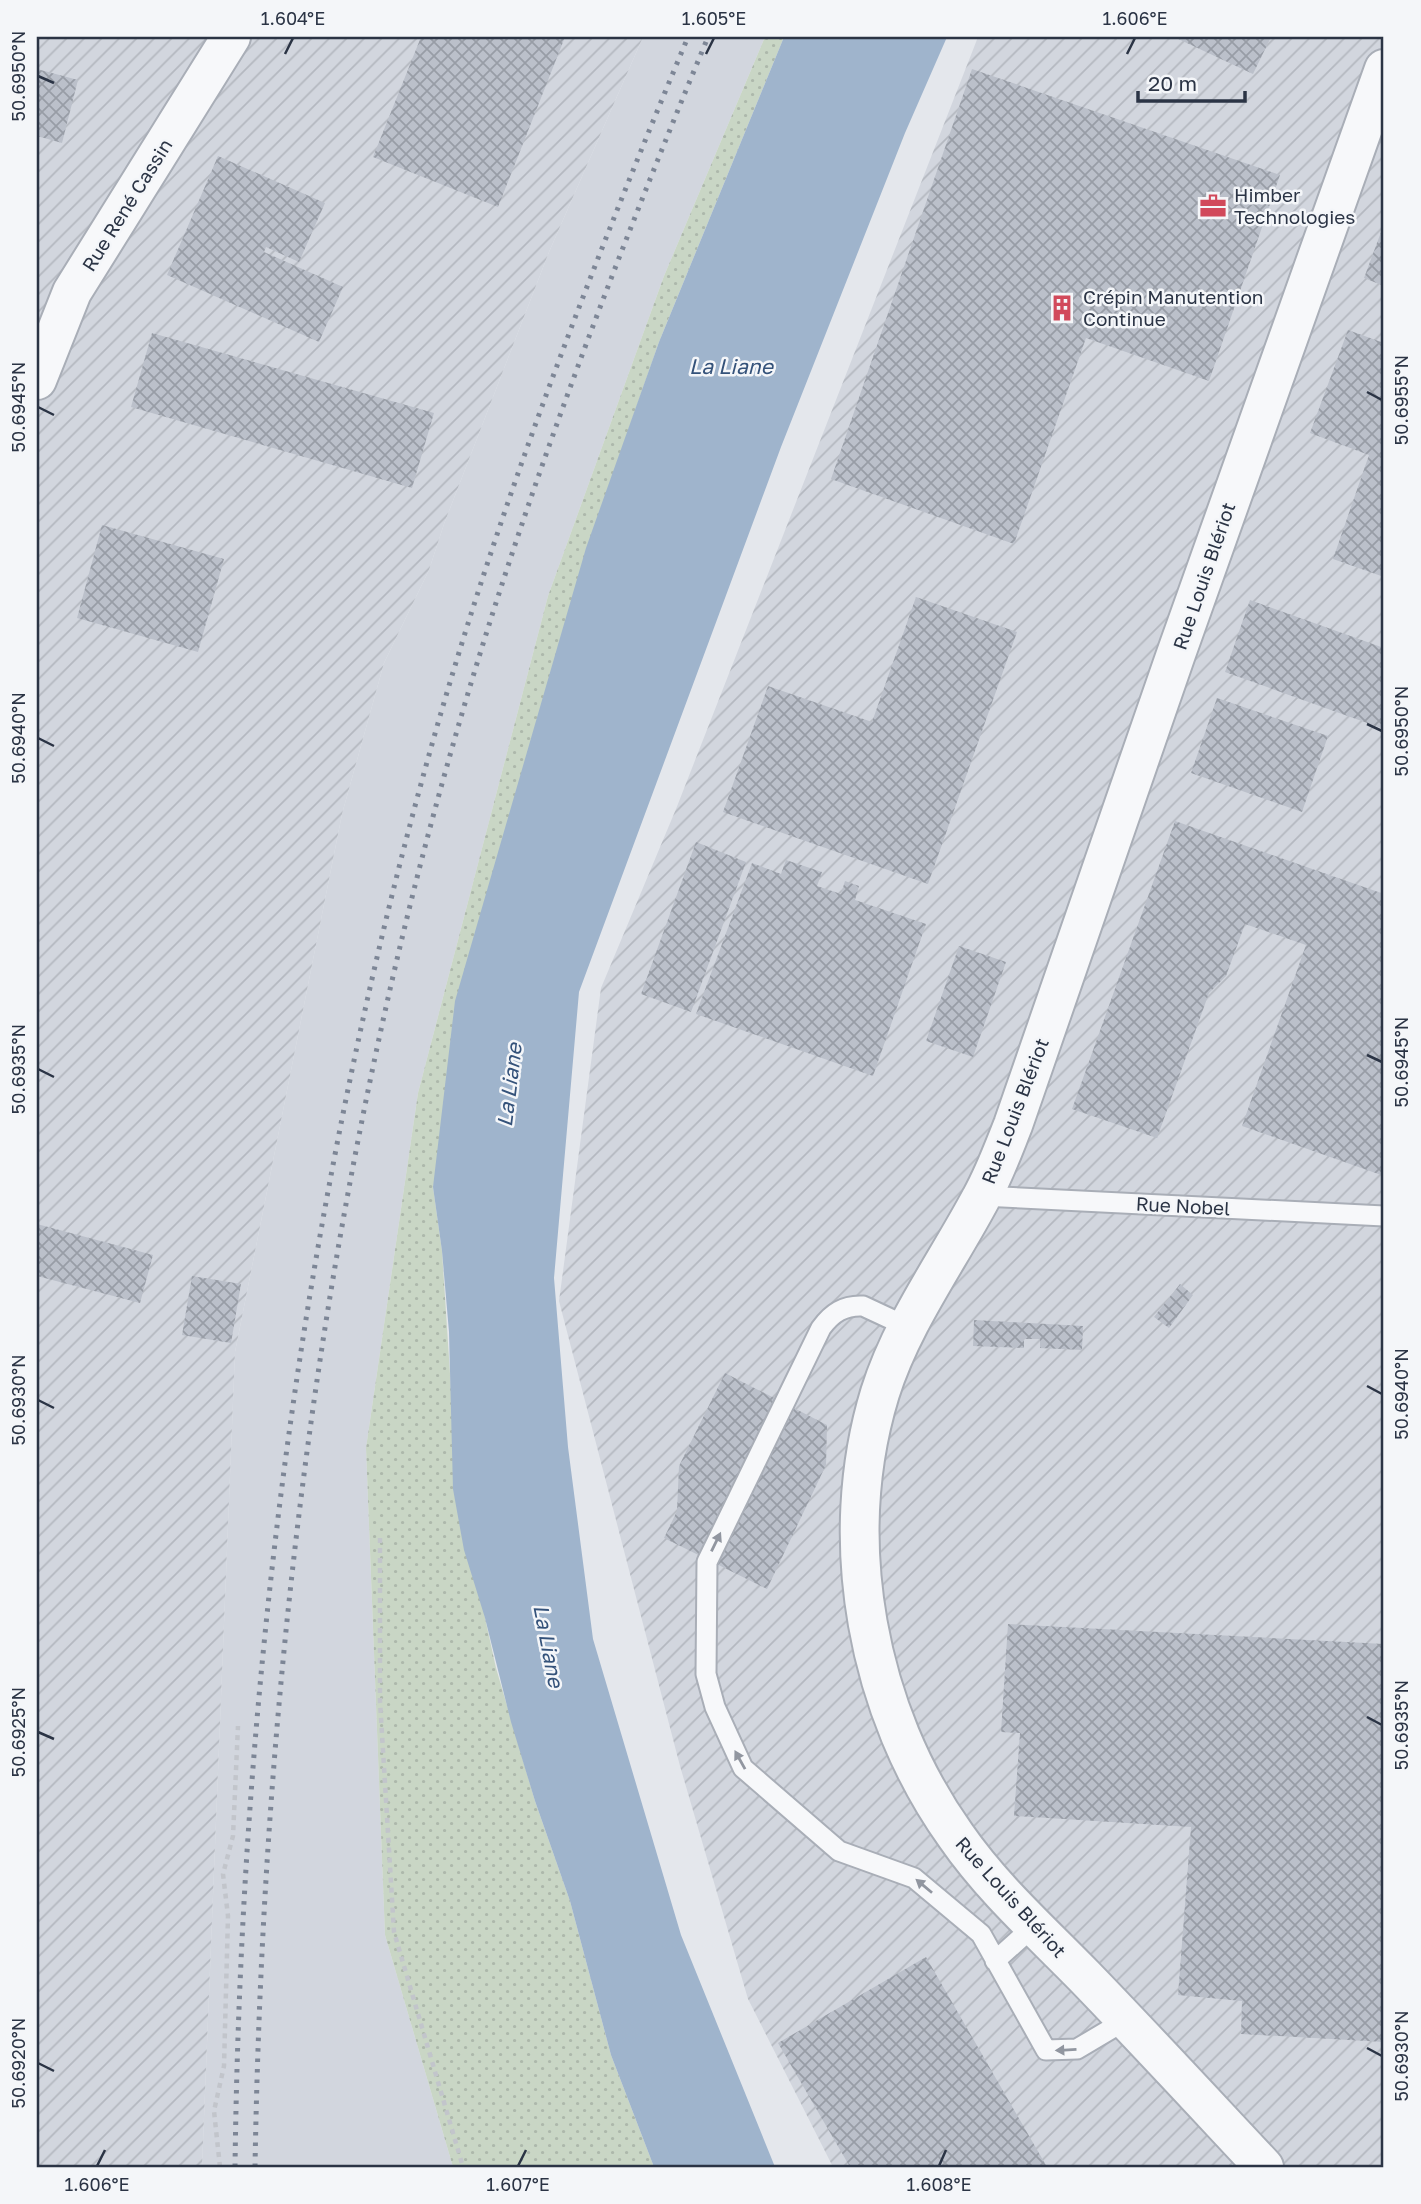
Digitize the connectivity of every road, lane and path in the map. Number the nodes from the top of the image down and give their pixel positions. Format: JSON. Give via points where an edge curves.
{"nodes":[{"id":1,"x":231,"y":37,"type":"edge"},
{"id":2,"x":1384,"y":69,"type":"edge"},
{"id":3,"x":37,"y":380,"type":"edge"},
{"id":4,"x":982,"y":1196,"type":"junction"},
{"id":5,"x":1384,"y":1216,"type":"edge"},
{"id":6,"x":908,"y":1327,"type":"junction"},
{"id":7,"x":380,"y":1538,"type":"dead end"},
{"id":8,"x":238,"y":1726,"type":"dead end"},
{"id":9,"x":1035,"y":1925,"type":"junction"},
{"id":10,"x":995,"y":1961,"type":"junction"},
{"id":11,"x":1126,"y":2020,"type":"junction"},
{"id":12,"x":220,"y":2167,"type":"edge"},
{"id":13,"x":463,"y":2167,"type":"edge"},
{"id":14,"x":1264,"y":2167,"type":"edge"}],
"edges":[{"from":1,"to":3,"type":"street","name":"Rue René Cassin","via":[[72,292]]},
{"from":2,"to":4,"type":"street","name":"Rue Louis Blériot","via":[[1013,1125]]},
{"from":4,"to":5,"type":"lane","name":"Rue Nobel"},
{"from":4,"to":6,"type":"street","name":"Rue Louis Blériot"},
{"from":6,"to":9,"type":"street","name":"Rue Louis Blériot","via":[[881,1389],[865,1458],[860,1537],[870,1632],[892,1713],[928,1792],[975,1862]]},
{"from":10,"to":6,"type":"lane","one_way":true,"via":[[981,1934],[914,1878],[839,1851],[743,1768],[715,1707],[706,1674],[707,1562],[821,1328],[839,1310],[855,1306]]},
{"from":7,"to":13,"type":"path","via":[[380,1701],[394,1932]]},
{"from":8,"to":12,"type":"path","via":[[233,1836],[223,1874],[228,1916],[224,2053],[214,2111]]},
{"from":9,"to":10,"type":"lane"},
{"from":9,"to":11,"type":"street","name":"Rue Louis Blériot"},
{"from":11,"to":10,"type":"lane","one_way":true,"via":[[1077,2049],[1046,2050]]},
{"from":11,"to":14,"type":"street","name":"Rue Louis Blériot"}]}
